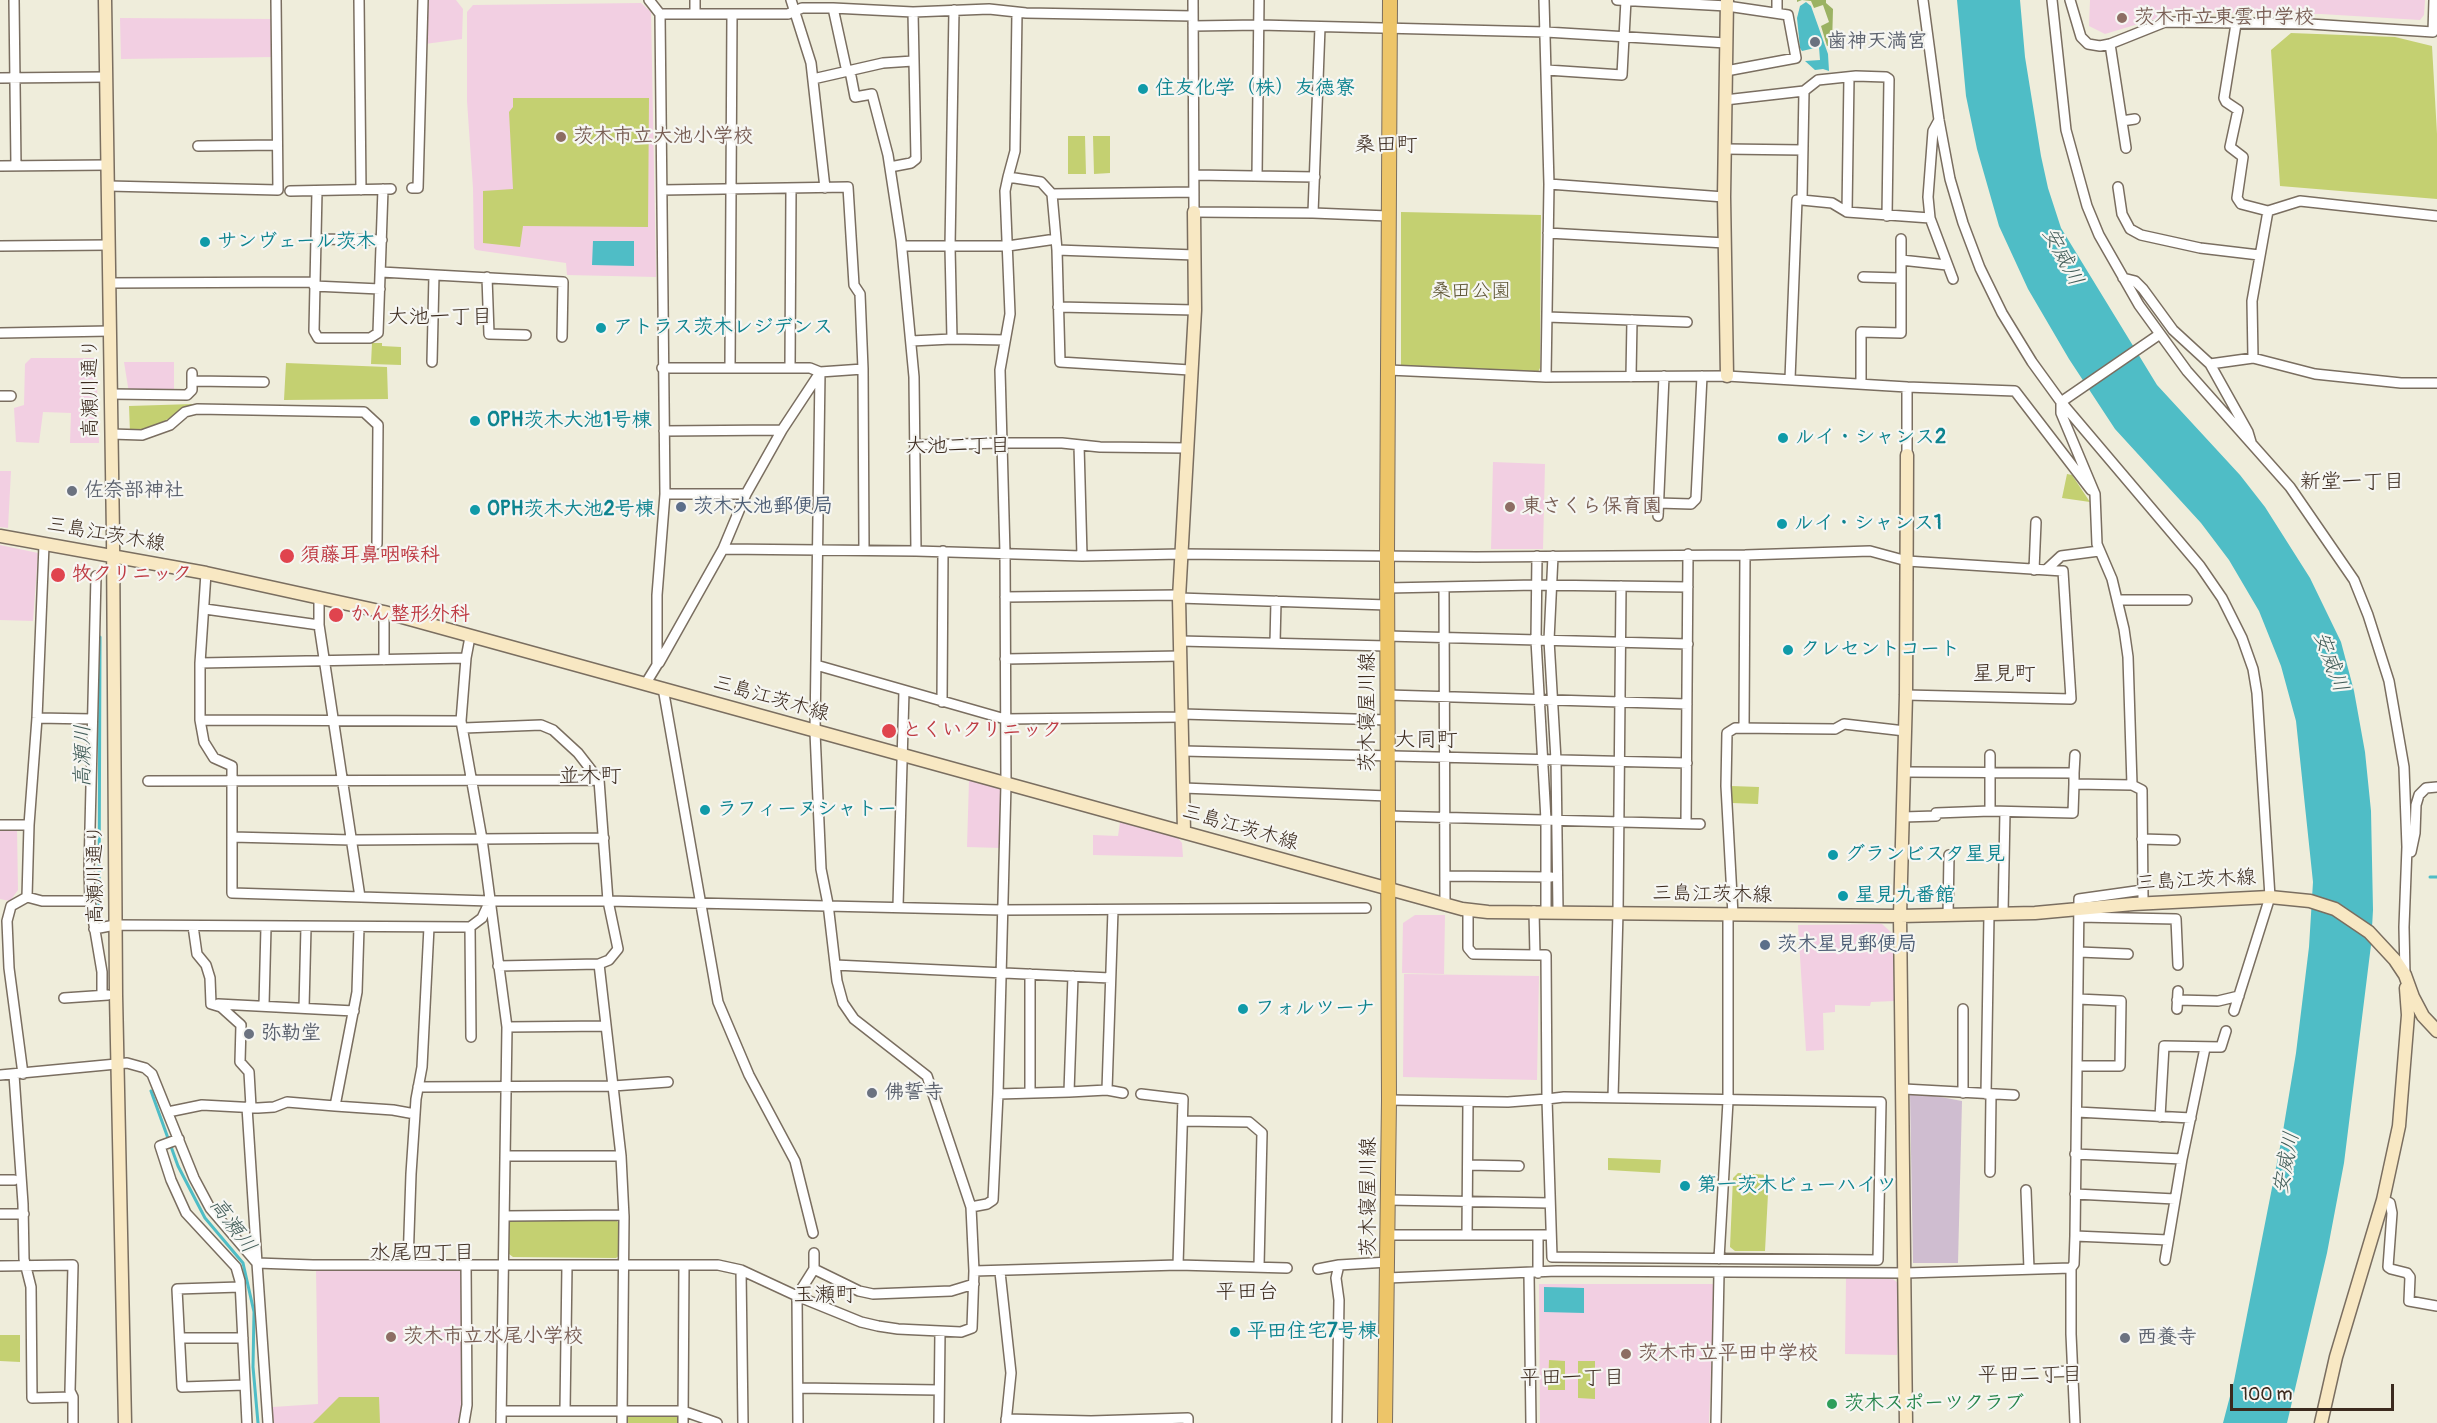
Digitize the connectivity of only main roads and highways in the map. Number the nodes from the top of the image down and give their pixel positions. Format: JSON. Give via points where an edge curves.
{"nodes":[{"id":1,"x":1390,"y":0,"type":"edge"},
{"id":2,"x":1385,"y":1423,"type":"edge"}],
"edges":[{"from":1,"to":2,"type":"main road","name":"茨木寝屋川線"}]}
